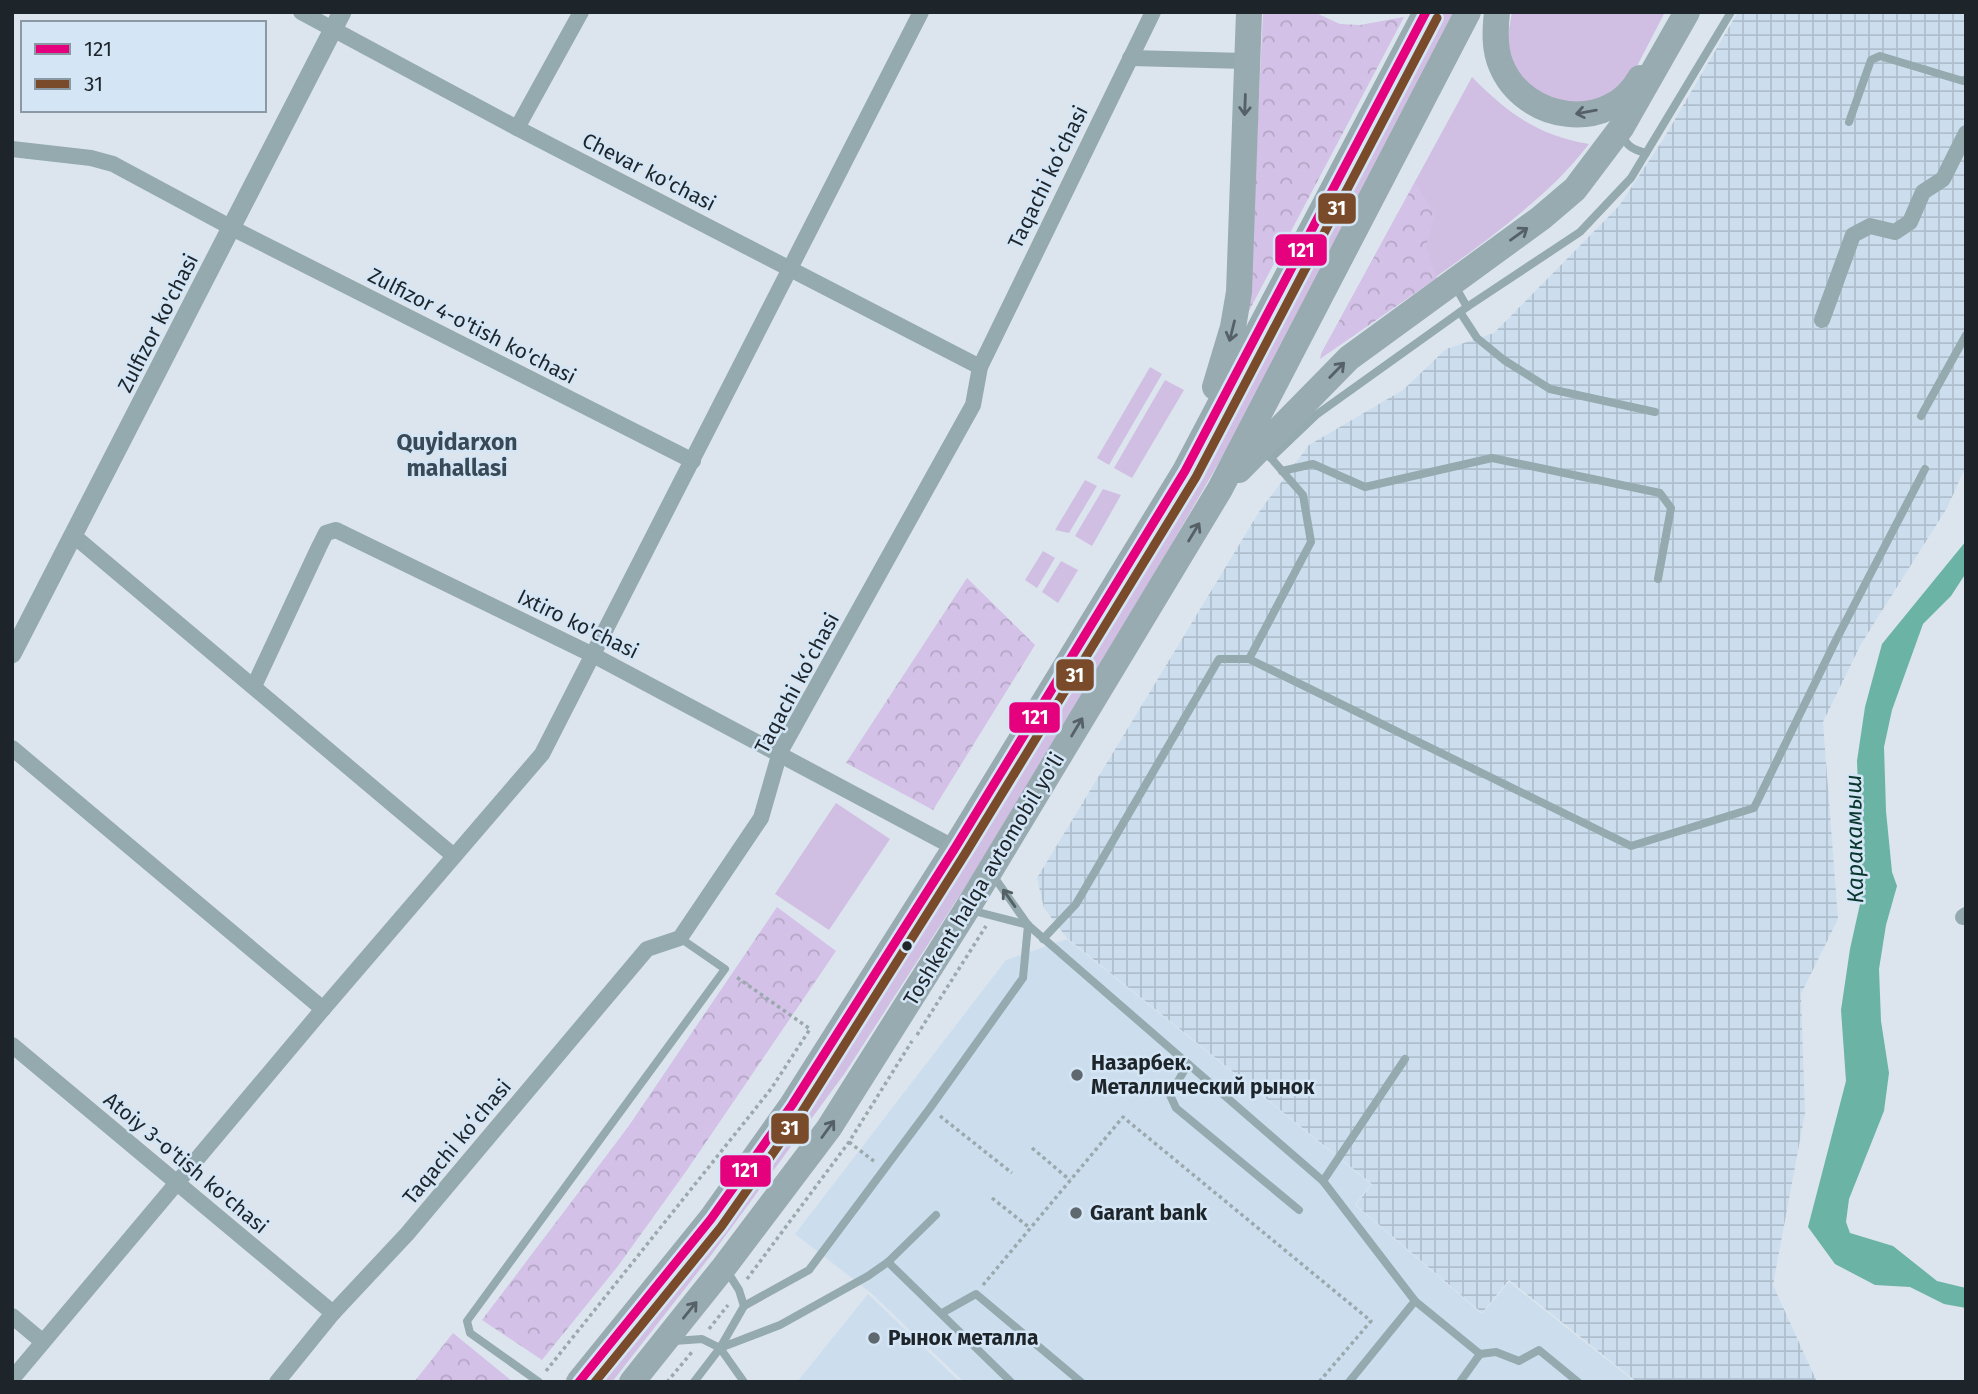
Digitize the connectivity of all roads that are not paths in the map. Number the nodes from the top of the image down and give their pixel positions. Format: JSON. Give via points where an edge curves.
{"nodes":[{"id":1,"x":300,"y":12,"type":"edge"},
{"id":2,"x":342,"y":12,"type":"edge"},
{"id":3,"x":581,"y":12,"type":"edge"},
{"id":4,"x":921,"y":12,"type":"edge"},
{"id":5,"x":1153,"y":12,"type":"edge"},
{"id":6,"x":1249,"y":12,"type":"edge"},
{"id":7,"x":1426,"y":12,"type":"edge"},
{"id":8,"x":1468,"y":12,"type":"edge"},
{"id":9,"x":1497,"y":12,"type":"edge"},
{"id":10,"x":1676,"y":12,"type":"edge"},
{"id":11,"x":1687,"y":12,"type":"edge"},
{"id":12,"x":1731,"y":12,"type":"edge"},
{"id":13,"x":332,"y":30,"type":"junction"},
{"id":14,"x":1130,"y":58,"type":"junction"},
{"id":15,"x":1246,"y":61,"type":"junction"},
{"id":16,"x":1966,"y":79,"type":"edge"},
{"id":17,"x":1849,"y":121,"type":"dead end"},
{"id":18,"x":517,"y":128,"type":"junction"},
{"id":19,"x":1621,"y":128,"type":"junction"},
{"id":20,"x":1966,"y":133,"type":"edge"},
{"id":21,"x":13,"y":150,"type":"edge"},
{"id":22,"x":1646,"y":153,"type":"junction"},
{"id":23,"x":232,"y":228,"type":"junction"},
{"id":24,"x":790,"y":269,"type":"junction"},
{"id":25,"x":1453,"y":282,"type":"junction"},
{"id":26,"x":1464,"y":310,"type":"junction"},
{"id":27,"x":1822,"y":320,"type":"dead end"},
{"id":28,"x":1966,"y":335,"type":"edge"},
{"id":29,"x":980,"y":367,"type":"junction"},
{"id":30,"x":1655,"y":412,"type":"dead end"},
{"id":31,"x":1922,"y":416,"type":"dead end"},
{"id":32,"x":1265,"y":454,"type":"junction"},
{"id":33,"x":693,"y":461,"type":"junction"},
{"id":34,"x":1926,"y":469,"type":"dead end"},
{"id":35,"x":1185,"y":471,"type":"junction"},
{"id":36,"x":1282,"y":471,"type":"junction"},
{"id":37,"x":1220,"y":489,"type":"junction"},
{"id":38,"x":74,"y":536,"type":"junction"},
{"id":39,"x":1658,"y":579,"type":"dead end"},
{"id":40,"x":12,"y":654,"type":"edge"},
{"id":41,"x":593,"y":654,"type":"junction"},
{"id":42,"x":1249,"y":659,"type":"junction"},
{"id":43,"x":254,"y":686,"type":"junction"},
{"id":44,"x":12,"y":748,"type":"edge"},
{"id":45,"x":780,"y":752,"type":"junction"},
{"id":46,"x":955,"y":848,"type":"junction"},
{"id":47,"x":454,"y":856,"type":"junction"},
{"id":48,"x":990,"y":871,"type":"junction"},
{"id":49,"x":967,"y":909,"type":"junction"},
{"id":50,"x":1028,"y":925,"type":"junction"},
{"id":51,"x":680,"y":938,"type":"junction"},
{"id":52,"x":1043,"y":939,"type":"junction"},
{"id":53,"x":323,"y":1009,"type":"junction"},
{"id":54,"x":12,"y":1045,"type":"edge"},
{"id":55,"x":1405,"y":1059,"type":"dead end"},
{"id":56,"x":1188,"y":1064,"type":"junction"},
{"id":57,"x":1323,"y":1181,"type":"junction"},
{"id":58,"x":177,"y":1183,"type":"junction"},
{"id":59,"x":1299,"y":1210,"type":"dead end"},
{"id":60,"x":936,"y":1215,"type":"dead end"},
{"id":61,"x":888,"y":1262,"type":"junction"},
{"id":62,"x":724,"y":1267,"type":"junction"},
{"id":63,"x":1415,"y":1301,"type":"junction"},
{"id":64,"x":744,"y":1306,"type":"junction"},
{"id":65,"x":333,"y":1313,"type":"junction"},
{"id":66,"x":942,"y":1313,"type":"junction"},
{"id":67,"x":12,"y":1316,"type":"edge"},
{"id":68,"x":43,"y":1342,"type":"junction"},
{"id":69,"x":664,"y":1342,"type":"junction"},
{"id":70,"x":720,"y":1348,"type":"junction"},
{"id":71,"x":1480,"y":1354,"type":"junction"},
{"id":72,"x":12,"y":1379,"type":"edge"},
{"id":73,"x":539,"y":1381,"type":"edge"},
{"id":74,"x":277,"y":1382,"type":"edge"},
{"id":75,"x":579,"y":1382,"type":"edge"},
{"id":76,"x":632,"y":1382,"type":"edge"},
{"id":77,"x":694,"y":1382,"type":"edge"},
{"id":78,"x":744,"y":1382,"type":"edge"},
{"id":79,"x":1011,"y":1382,"type":"edge"},
{"id":80,"x":1082,"y":1382,"type":"edge"},
{"id":81,"x":1349,"y":1382,"type":"edge"},
{"id":82,"x":1460,"y":1382,"type":"edge"},
{"id":83,"x":1578,"y":1382,"type":"edge"}],
"edges":[{"from":1,"to":13,"type":"street","name":"Chevar ko'chasi"},
{"from":2,"to":13,"type":"street","name":"Zulfizor ko'chasi"},
{"from":3,"to":18,"type":"street"},
{"from":4,"to":24,"type":"street"},
{"from":5,"to":14,"type":"street","name":"Taqachi koʻchasi"},
{"from":6,"to":15,"type":"highway"},
{"from":7,"to":35,"type":"highway","name":"Toshkent halqa avtomobil yo'li"},
{"from":8,"to":37,"type":"highway","name":"Toshkent halqa avtomobil yo'li"},
{"from":10,"to":9,"type":"highway","one_way":true,"via":[[1627,94],[1606,108],[1580,114],[1537,107],[1516,90],[1497,51]]},
{"from":11,"to":19,"type":"highway"},
{"from":12,"to":22,"type":"lane"},
{"from":13,"to":18,"type":"street","name":"Chevar ko'chasi"},
{"from":13,"to":23,"type":"street","name":"Zulfizor ko'chasi"},
{"from":14,"to":15,"type":"street"},
{"from":14,"to":29,"type":"street","name":"Taqachi koʻchasi"},
{"from":15,"to":35,"type":"highway","one_way":true,"via":[[1240,292],[1220,374]]},
{"from":16,"to":17,"type":"lane","via":[[1880,56],[1871,60]]},
{"from":18,"to":24,"type":"street","name":"Chevar ko'chasi"},
{"from":19,"to":22,"type":"lane","via":[[1625,142]]},
{"from":25,"to":19,"type":"highway","one_way":true,"via":[[1574,189]]},
{"from":20,"to":27,"type":"street","via":[[1943,179],[1923,192],[1910,222],[1895,232],[1870,226],[1853,235]]},
{"from":21,"to":23,"type":"street","name":"Zulfizor 4-o'tish ko'chasi","via":[[113,164]]},
{"from":22,"to":26,"type":"lane","via":[[1631,178],[1580,232]]},
{"from":23,"to":33,"type":"street","name":"Zulfizor 4-o'tish ko'chasi"},
{"from":23,"to":38,"type":"street","name":"Zulfizor ko'chasi"},
{"from":24,"to":29,"type":"street","name":"Chevar ko'chasi"},
{"from":24,"to":33,"type":"street"},
{"from":25,"to":26,"type":"lane"},
{"from":32,"to":25,"type":"highway","one_way":true,"via":[[1349,358]]},
{"from":26,"to":30,"type":"lane","via":[[1477,338],[1550,389]]},
{"from":26,"to":32,"type":"lane"},
{"from":28,"to":31,"type":"lane"},
{"from":29,"to":45,"type":"street","name":"Taqachi koʻchasi","via":[[973,405]]},
{"from":32,"to":36,"type":"lane"},
{"from":32,"to":37,"type":"highway"},
{"from":33,"to":41,"type":"street"},
{"from":34,"to":42,"type":"lane","via":[[1754,808],[1631,846]]},
{"from":35,"to":46,"type":"highway","name":"Toshkent halqa avtomobil yo'li"},
{"from":36,"to":39,"type":"lane","via":[[1313,464],[1365,487],[1492,458],[1660,492],[1671,508]]},
{"from":36,"to":42,"type":"lane","via":[[1303,495],[1311,542]]},
{"from":48,"to":37,"type":"highway","name":"Toshkent halqa avtomobil yo'li","one_way":true},
{"from":38,"to":40,"type":"street","name":"Zulfizor ko'chasi"},
{"from":38,"to":43,"type":"street"},
{"from":41,"to":43,"type":"street","name":"Ixtiro ko'chasi","via":[[336,530],[326,533]]},
{"from":41,"to":45,"type":"street","name":"Ixtiro ko'chasi"},
{"from":41,"to":47,"type":"street","via":[[542,754]]},
{"from":42,"to":52,"type":"lane","via":[[1219,659],[1076,904]]},
{"from":43,"to":47,"type":"street"},
{"from":44,"to":53,"type":"street"},
{"from":45,"to":46,"type":"street","name":"Ixtiro ko'chasi"},
{"from":45,"to":51,"type":"street","name":"Taqachi koʻchasi","via":[[761,818]]},
{"from":46,"to":75,"type":"highway","name":"Toshkent halqa avtomobil yo'li","via":[[792,1105],[711,1219]]},
{"from":47,"to":53,"type":"street"},
{"from":48,"to":49,"type":"highway","name":"Toshkent halqa avtomobil yo'li"},
{"from":50,"to":48,"type":"lane","one_way":true},
{"from":49,"to":50,"type":"lane"},
{"from":62,"to":49,"type":"highway","name":"Toshkent halqa avtomobil yo'li","one_way":true,"via":[[829,1128]]},
{"from":50,"to":52,"type":"lane"},
{"from":50,"to":64,"type":"lane","via":[[1023,978],[930,1108],[808,1270]]},
{"from":51,"to":65,"type":"street","name":"Taqachi koʻchasi","via":[[648,949],[407,1234]]},
{"from":51,"to":73,"type":"lane","via":[[725,969],[467,1321],[470,1334]]},
{"from":52,"to":56,"type":"lane"},
{"from":53,"to":58,"type":"street"},
{"from":54,"to":58,"type":"street","name":"Atoiy 3-o'tish ko'chasi"},
{"from":55,"to":57,"type":"lane"},
{"from":56,"to":57,"type":"lane"},
{"from":56,"to":59,"type":"lane","via":[[1170,1095],[1176,1108]]},
{"from":57,"to":63,"type":"lane"},
{"from":58,"to":65,"type":"street","name":"Atoiy 3-o'tish ko'chasi"},
{"from":58,"to":68,"type":"street"},
{"from":60,"to":61,"type":"lane"},
{"from":61,"to":66,"type":"lane"},
{"from":61,"to":70,"type":"lane","via":[[780,1325]]},
{"from":62,"to":64,"type":"lane"},
{"from":69,"to":62,"type":"highway","name":"Toshkent halqa avtomobil yo'li","one_way":true},
{"from":63,"to":71,"type":"lane"},
{"from":63,"to":81,"type":"lane"},
{"from":64,"to":70,"type":"lane"},
{"from":65,"to":74,"type":"street","name":"Taqachi koʻchasi"},
{"from":66,"to":79,"type":"lane"},
{"from":66,"to":80,"type":"lane","via":[[976,1294]]},
{"from":67,"to":68,"type":"street"},
{"from":68,"to":72,"type":"street"},
{"from":69,"to":70,"type":"lane","via":[[702,1339]]},
{"from":69,"to":76,"type":"highway","name":"Toshkent halqa avtomobil yo'li"},
{"from":70,"to":77,"type":"lane"},
{"from":70,"to":78,"type":"lane"},
{"from":71,"to":82,"type":"lane"},
{"from":71,"to":83,"type":"lane","via":[[1496,1352],[1519,1361],[1538,1350]]}]}
